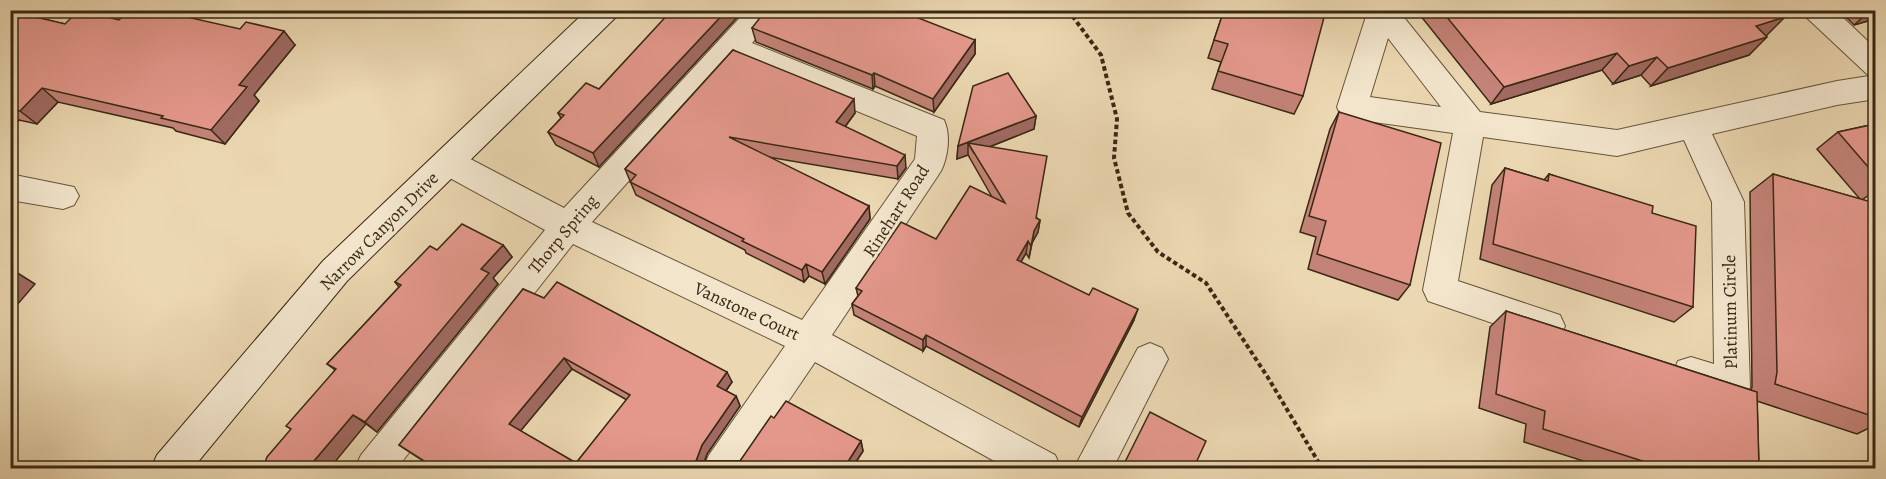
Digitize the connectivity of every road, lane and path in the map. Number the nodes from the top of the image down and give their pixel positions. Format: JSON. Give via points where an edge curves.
{"nodes":[{"id":1,"x":606,"y":10,"type":"edge"},
{"id":2,"x":765,"y":10,"type":"edge"},
{"id":3,"x":1068,"y":10,"type":"edge"},
{"id":4,"x":1816,"y":10,"type":"edge"},
{"id":5,"x":1382,"y":11,"type":"edge"},
{"id":6,"x":731,"y":47,"type":"junction"},
{"id":7,"x":1875,"y":67,"type":"edge"},
{"id":8,"x":1875,"y":87,"type":"edge"},
{"id":9,"x":1470,"y":122,"type":"junction"},
{"id":10,"x":1693,"y":126,"type":"junction"},
{"id":11,"x":448,"y":162,"type":"junction"},
{"id":12,"x":10,"y":187,"type":"edge"},
{"id":13,"x":63,"y":196,"type":"dead end"},
{"id":14,"x":568,"y":226,"type":"junction"},
{"id":15,"x":1575,"y":335,"type":"edge"},
{"id":16,"x":810,"y":341,"type":"junction"},
{"id":17,"x":1150,"y":359,"type":"dead end"},
{"id":18,"x":1664,"y":365,"type":"edge"},
{"id":19,"x":170,"y":468,"type":"edge"},
{"id":20,"x":374,"y":468,"type":"edge"},
{"id":21,"x":722,"y":468,"type":"edge"},
{"id":22,"x":1042,"y":468,"type":"edge"},
{"id":23,"x":1093,"y":468,"type":"edge"},
{"id":24,"x":1322,"y":468,"type":"edge"}],
"edges":[{"from":1,"to":11,"type":"street","name":"Narrow Canyon Drive"},
{"from":2,"to":6,"type":"street","name":"Thorp Spring"},
{"from":3,"to":24,"type":"path","via":[[1101,55],[1117,119],[1114,158],[1128,213],[1158,252],[1206,283]]},
{"from":4,"to":7,"type":"street"},
{"from":5,"to":9,"type":"street"},
{"from":5,"to":9,"type":"street","via":[[1353,107]]},
{"from":6,"to":14,"type":"street","name":"Thorp Spring"},
{"from":6,"to":16,"type":"street","name":"Rinehart Road","via":[[933,129],[930,162]]},
{"from":8,"to":10,"type":"street"},
{"from":9,"to":10,"type":"street","via":[[1617,143]]},
{"from":9,"to":15,"type":"street","via":[[1440,291]]},
{"from":10,"to":18,"type":"street","name":"Platinum Circle","via":[[1728,202],[1732,387]]},
{"from":11,"to":14,"type":"street","name":"Vanstone Court"},
{"from":11,"to":19,"type":"street","name":"Narrow Canyon Drive","via":[[335,271]]},
{"from":12,"to":13,"type":"street"},
{"from":14,"to":16,"type":"street","name":"Vanstone Court"},
{"from":14,"to":20,"type":"street","name":"Thorp Spring"},
{"from":16,"to":21,"type":"street","name":"Rinehart Road"},
{"from":16,"to":22,"type":"street","name":"Vanstone Court"},
{"from":17,"to":23,"type":"street"}]}
